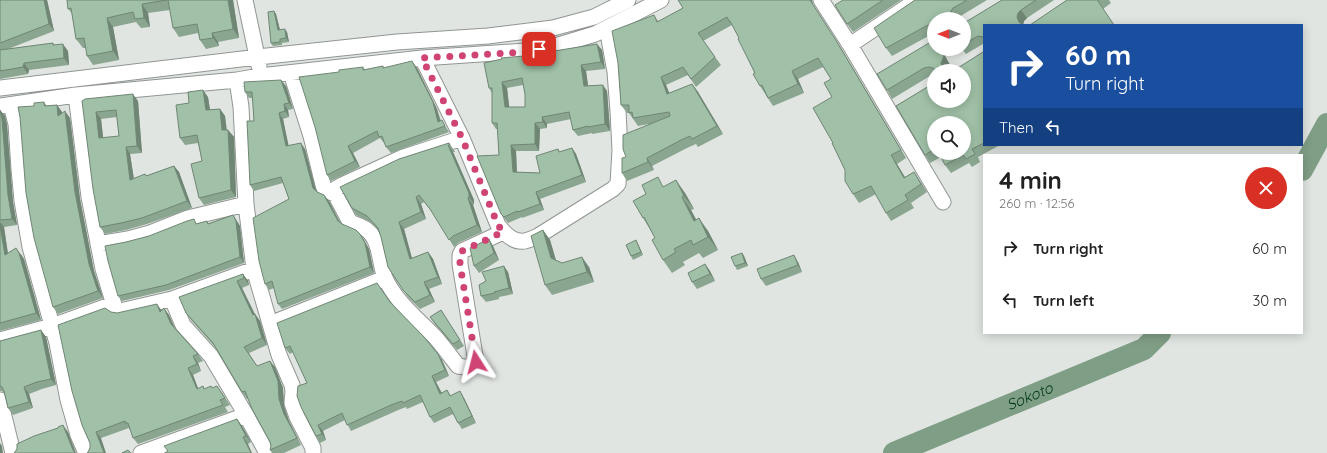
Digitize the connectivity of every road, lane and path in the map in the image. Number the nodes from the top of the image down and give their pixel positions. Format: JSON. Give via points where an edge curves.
{"nodes":[{"id":1,"x":245,"y":0,"type":"edge"},
{"id":2,"x":628,"y":0,"type":"edge"},
{"id":3,"x":661,"y":0,"type":"edge"},
{"id":4,"x":917,"y":0,"type":"edge"},
{"id":5,"x":830,"y":5,"type":"edge"},
{"id":6,"x":607,"y":28,"type":"junction"},
{"id":7,"x":850,"y":44,"type":"junction"},
{"id":8,"x":258,"y":57,"type":"junction"},
{"id":9,"x":422,"y":58,"type":"junction"},
{"id":10,"x":291,"y":73,"type":"junction"},
{"id":11,"x":260,"y":76,"type":"junction"},
{"id":12,"x":237,"y":80,"type":"junction"},
{"id":13,"x":0,"y":88,"type":"edge"},
{"id":14,"x":76,"y":95,"type":"junction"},
{"id":15,"x":902,"y":103,"type":"edge"},
{"id":16,"x":6,"y":106,"type":"edge"},
{"id":17,"x":889,"y":111,"type":"junction"},
{"id":18,"x":462,"y":138,"type":"junction"},
{"id":19,"x":330,"y":192,"type":"junction"},
{"id":20,"x":943,"y":202,"type":"dead end"},
{"id":21,"x":246,"y":204,"type":"junction"},
{"id":22,"x":503,"y":232,"type":"junction"},
{"id":23,"x":98,"y":244,"type":"junction"},
{"id":24,"x":254,"y":269,"type":"junction"},
{"id":25,"x":385,"y":278,"type":"junction"},
{"id":26,"x":172,"y":299,"type":"junction"},
{"id":27,"x":113,"y":304,"type":"junction"},
{"id":28,"x":270,"y":324,"type":"junction"},
{"id":29,"x":52,"y":326,"type":"junction"},
{"id":30,"x":0,"y":340,"type":"edge"},
{"id":31,"x":0,"y":400,"type":"edge"},
{"id":32,"x":246,"y":415,"type":"junction"},
{"id":33,"x":4,"y":431,"type":"edge"},
{"id":34,"x":13,"y":453,"type":"edge"},
{"id":35,"x":86,"y":453,"type":"edge"},
{"id":36,"x":141,"y":453,"type":"edge"},
{"id":37,"x":267,"y":453,"type":"edge"},
{"id":38,"x":313,"y":453,"type":"edge"}],
"edges":[{"from":1,"to":8,"type":"street"},
{"from":2,"to":8,"type":"street","via":[[594,17],[553,28]]},
{"from":3,"to":6,"type":"street"},
{"from":4,"to":7,"type":"street"},
{"from":5,"to":7,"type":"street"},
{"from":6,"to":9,"type":"street","via":[[581,39],[526,52]]},
{"from":6,"to":22,"type":"street","via":[[615,72],[618,111],[618,184],[613,190],[538,236],[524,241],[514,239]]},
{"from":7,"to":17,"type":"street","via":[[876,75]]},
{"from":8,"to":11,"type":"street"},
{"from":8,"to":13,"type":"street"},
{"from":9,"to":10,"type":"street"},
{"from":9,"to":18,"type":"street"},
{"from":10,"to":11,"type":"street"},
{"from":10,"to":19,"type":"street","via":[[311,136],[322,185]]},
{"from":11,"to":12,"type":"street"},
{"from":12,"to":14,"type":"street"},
{"from":12,"to":21,"type":"street","via":[[242,107]]},
{"from":14,"to":16,"type":"street"},
{"from":14,"to":23,"type":"street","via":[[89,197]]},
{"from":15,"to":17,"type":"street"},
{"from":16,"to":29,"type":"street","via":[[16,124],[22,201],[30,247]]},
{"from":17,"to":20,"type":"street"},
{"from":18,"to":19,"type":"street","via":[[401,158],[342,184]]},
{"from":18,"to":22,"type":"street"},
{"from":19,"to":25,"type":"street","via":[[335,194],[350,222],[360,225],[373,236]]},
{"from":21,"to":23,"type":"street","via":[[188,218],[128,240]]},
{"from":21,"to":24,"type":"street"},
{"from":22,"to":25,"type":"street","via":[[462,251],[460,255],[476,362],[471,367],[458,366],[394,293]]},
{"from":23,"to":27,"type":"street"},
{"from":24,"to":26,"type":"street"},
{"from":24,"to":28,"type":"street"},
{"from":25,"to":28,"type":"street"},
{"from":26,"to":27,"type":"street","via":[[120,311]]},
{"from":26,"to":32,"type":"street","via":[[183,325],[211,356]]},
{"from":27,"to":29,"type":"street"},
{"from":28,"to":38,"type":"street","via":[[294,391],[292,403]]},
{"from":29,"to":30,"type":"street"},
{"from":29,"to":35,"type":"street","via":[[68,400]]},
{"from":31,"to":33,"type":"street"},
{"from":32,"to":36,"type":"street"},
{"from":32,"to":37,"type":"street"},
{"from":33,"to":34,"type":"street"}]}
